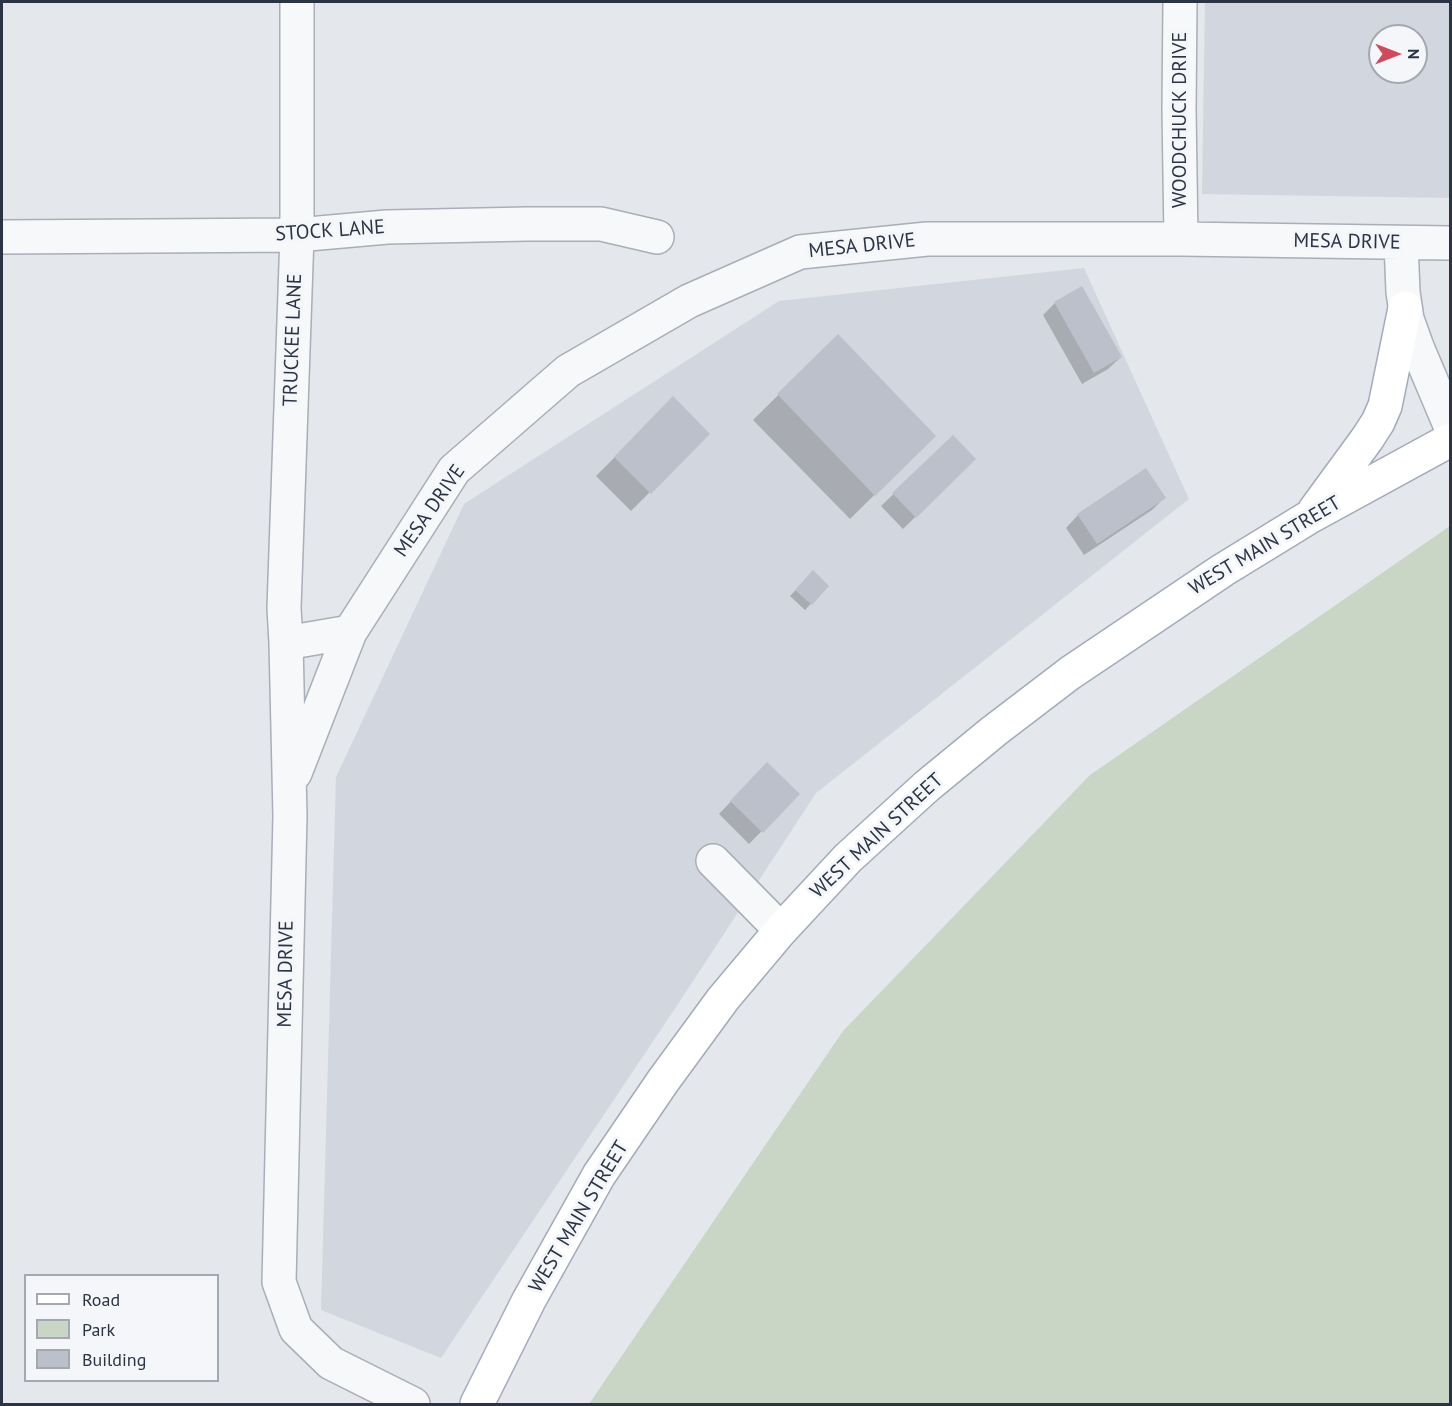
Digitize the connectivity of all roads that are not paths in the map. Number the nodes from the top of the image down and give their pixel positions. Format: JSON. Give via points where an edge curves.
{"nodes":[{"id":1,"x":297,"y":2,"type":"edge"},
{"id":2,"x":1180,"y":2,"type":"edge"},
{"id":3,"x":297,"y":235,"type":"junction"},
{"id":4,"x":2,"y":237,"type":"edge"},
{"id":5,"x":657,"y":237,"type":"dead end"},
{"id":6,"x":1181,"y":239,"type":"junction"},
{"id":7,"x":1401,"y":243,"type":"junction"},
{"id":8,"x":1450,"y":243,"type":"edge"},
{"id":9,"x":1405,"y":308,"type":"junction"},
{"id":10,"x":1450,"y":425,"type":"edge"},
{"id":11,"x":1450,"y":440,"type":"edge"},
{"id":12,"x":1311,"y":516,"type":"junction"},
{"id":13,"x":350,"y":632,"type":"junction"},
{"id":14,"x":286,"y":643,"type":"junction"},
{"id":15,"x":289,"y":789,"type":"junction"},
{"id":16,"x":713,"y":861,"type":"dead end"},
{"id":17,"x":781,"y":930,"type":"junction"},
{"id":18,"x":413,"y":1404,"type":"edge"},
{"id":19,"x":477,"y":1404,"type":"edge"}],
"edges":[{"from":1,"to":3,"type":"street","name":"TRUCKEE LANE"},
{"from":2,"to":6,"type":"street","name":"WOODCHUCK DRIVE"},
{"from":3,"to":4,"type":"street","name":"STOCK LANE"},
{"from":3,"to":5,"type":"street","name":"STOCK LANE","via":[[387,227],[601,224]]},
{"from":3,"to":14,"type":"street","name":"TRUCKEE LANE"},
{"from":6,"to":7,"type":"street","name":"MESA DRIVE"},
{"from":6,"to":13,"type":"street","name":"MESA DRIVE","via":[[927,239],[800,252],[689,301],[568,371],[454,470]]},
{"from":7,"to":8,"type":"street","name":"MESA DRIVE"},
{"from":7,"to":9,"type":"street"},
{"from":9,"to":10,"type":"street"},
{"from":9,"to":12,"type":"main road","via":[[1382,414]]},
{"from":11,"to":12,"type":"main road","name":"WEST MAIN STREET"},
{"from":12,"to":17,"type":"main road","name":"WEST MAIN STREET","via":[[1128,633],[994,731],[848,858]]},
{"from":13,"to":14,"type":"street"},
{"from":13,"to":15,"type":"street","name":"MESA DRIVE"},
{"from":14,"to":15,"type":"street","name":"MESA DRIVE"},
{"from":15,"to":18,"type":"street","name":"MESA DRIVE","via":[[279,1282],[296,1329],[331,1363]]},
{"from":16,"to":17,"type":"street"},
{"from":17,"to":19,"type":"main road","name":"WEST MAIN STREET","via":[[723,999],[600,1175],[529,1300]]}]}
